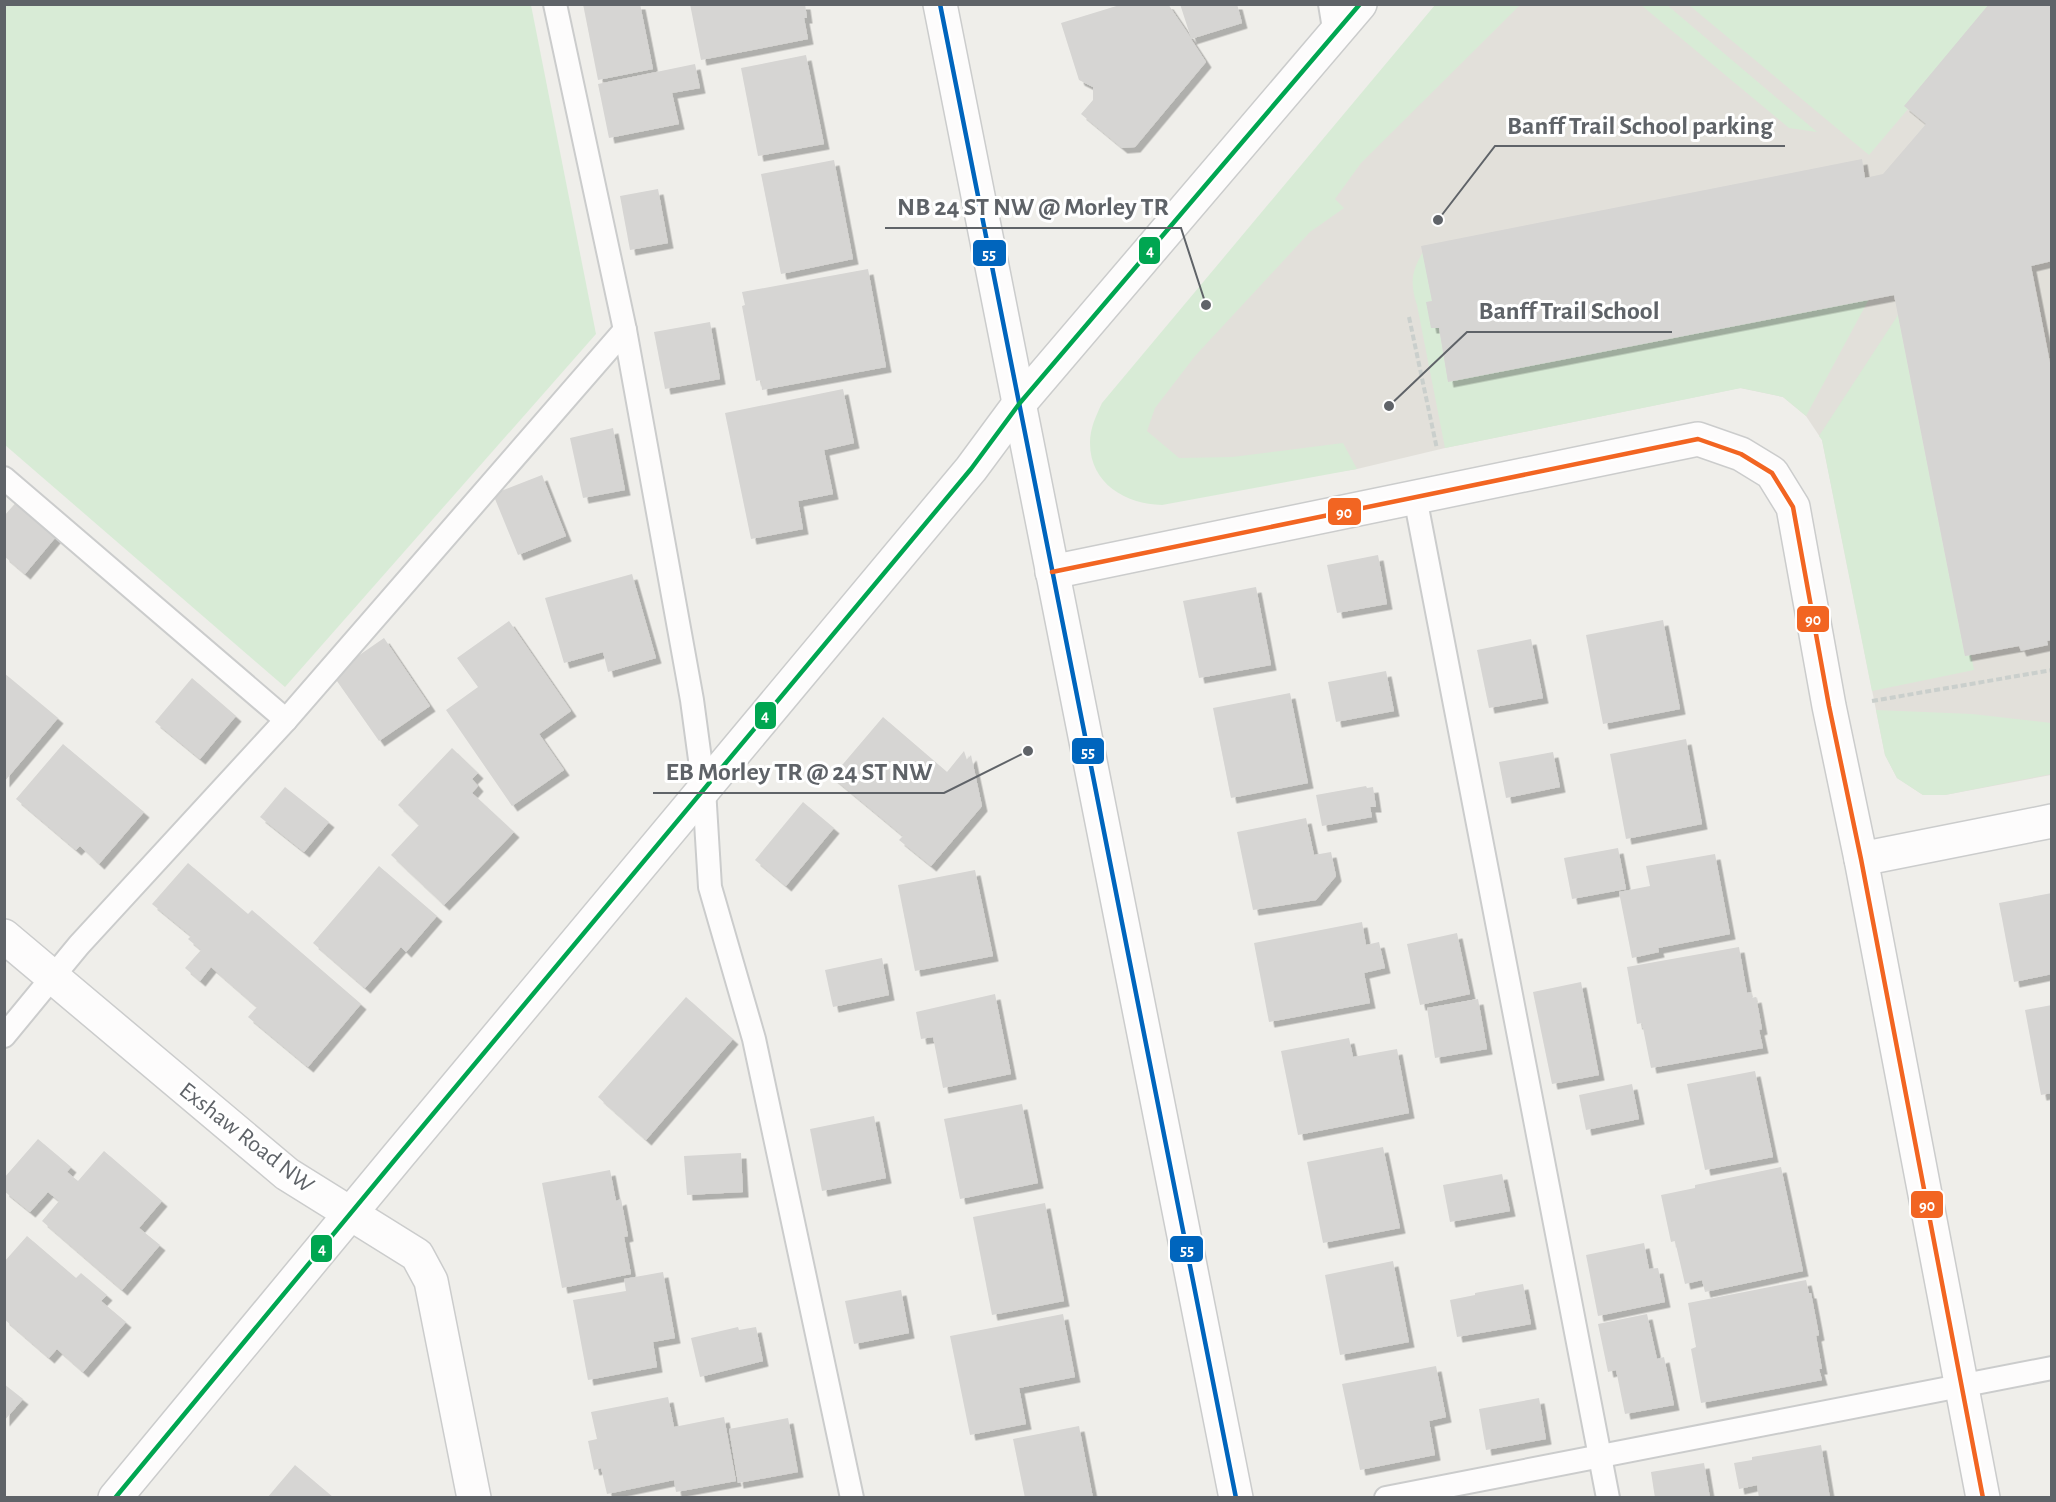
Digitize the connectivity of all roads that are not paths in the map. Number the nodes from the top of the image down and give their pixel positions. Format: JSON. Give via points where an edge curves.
{"nodes":[{"id":1,"x":555,"y":4,"type":"edge"},
{"id":2,"x":940,"y":4,"type":"edge"},
{"id":3,"x":1360,"y":4,"type":"edge"},
{"id":4,"x":1332,"y":20,"type":"edge"},
{"id":5,"x":625,"y":330,"type":"junction"},
{"id":6,"x":1019,"y":405,"type":"junction"},
{"id":7,"x":4,"y":478,"type":"edge"},
{"id":8,"x":1415,"y":498,"type":"junction"},
{"id":9,"x":1052,"y":572,"type":"junction"},
{"id":10,"x":286,"y":720,"type":"junction"},
{"id":11,"x":704,"y":789,"type":"junction"},
{"id":12,"x":2052,"y":820,"type":"edge"},
{"id":13,"x":1861,"y":859,"type":"junction"},
{"id":14,"x":4,"y":936,"type":"edge"},
{"id":15,"x":53,"y":977,"type":"junction"},
{"id":16,"x":4,"y":1036,"type":"edge"},
{"id":17,"x":351,"y":1214,"type":"junction"},
{"id":18,"x":2052,"y":1368,"type":"edge"},
{"id":19,"x":1961,"y":1385,"type":"junction"},
{"id":20,"x":1600,"y":1456,"type":"junction"},
{"id":21,"x":115,"y":1497,"type":"edge"},
{"id":22,"x":474,"y":1497,"type":"edge"},
{"id":23,"x":852,"y":1497,"type":"edge"},
{"id":24,"x":1236,"y":1497,"type":"edge"},
{"id":25,"x":1386,"y":1497,"type":"edge"},
{"id":26,"x":1608,"y":1497,"type":"edge"},
{"id":27,"x":1983,"y":1497,"type":"edge"}],
"edges":[{"from":1,"to":5,"type":"lane"},
{"from":2,"to":6,"type":"street"},
{"from":3,"to":4,"type":"street"},
{"from":4,"to":6,"type":"street"},
{"from":5,"to":10,"type":"lane"},
{"from":5,"to":11,"type":"lane","via":[[692,700]]},
{"from":6,"to":9,"type":"street"},
{"from":6,"to":11,"type":"street","via":[[971,469]]},
{"from":7,"to":10,"type":"lane"},
{"from":8,"to":9,"type":"street"},
{"from":8,"to":13,"type":"street","via":[[1698,439],[1741,454],[1772,473],[1793,507]]},
{"from":8,"to":20,"type":"lane"},
{"from":9,"to":24,"type":"street"},
{"from":10,"to":15,"type":"lane"},
{"from":11,"to":17,"type":"street"},
{"from":11,"to":23,"type":"lane","via":[[710,887],[754,1040]]},
{"from":12,"to":13,"type":"street"},
{"from":13,"to":19,"type":"street"},
{"from":14,"to":15,"type":"street","name":"Exshaw Road NW"},
{"from":15,"to":16,"type":"lane"},
{"from":15,"to":17,"type":"street","name":"Exshaw Road NW","via":[[287,1174]]},
{"from":17,"to":21,"type":"street"},
{"from":17,"to":22,"type":"street","name":"Exshaw Road NW","via":[[417,1255],[431,1281]]},
{"from":18,"to":19,"type":"lane"},
{"from":19,"to":20,"type":"lane"},
{"from":19,"to":27,"type":"street"},
{"from":20,"to":25,"type":"lane"},
{"from":20,"to":26,"type":"lane"}]}
